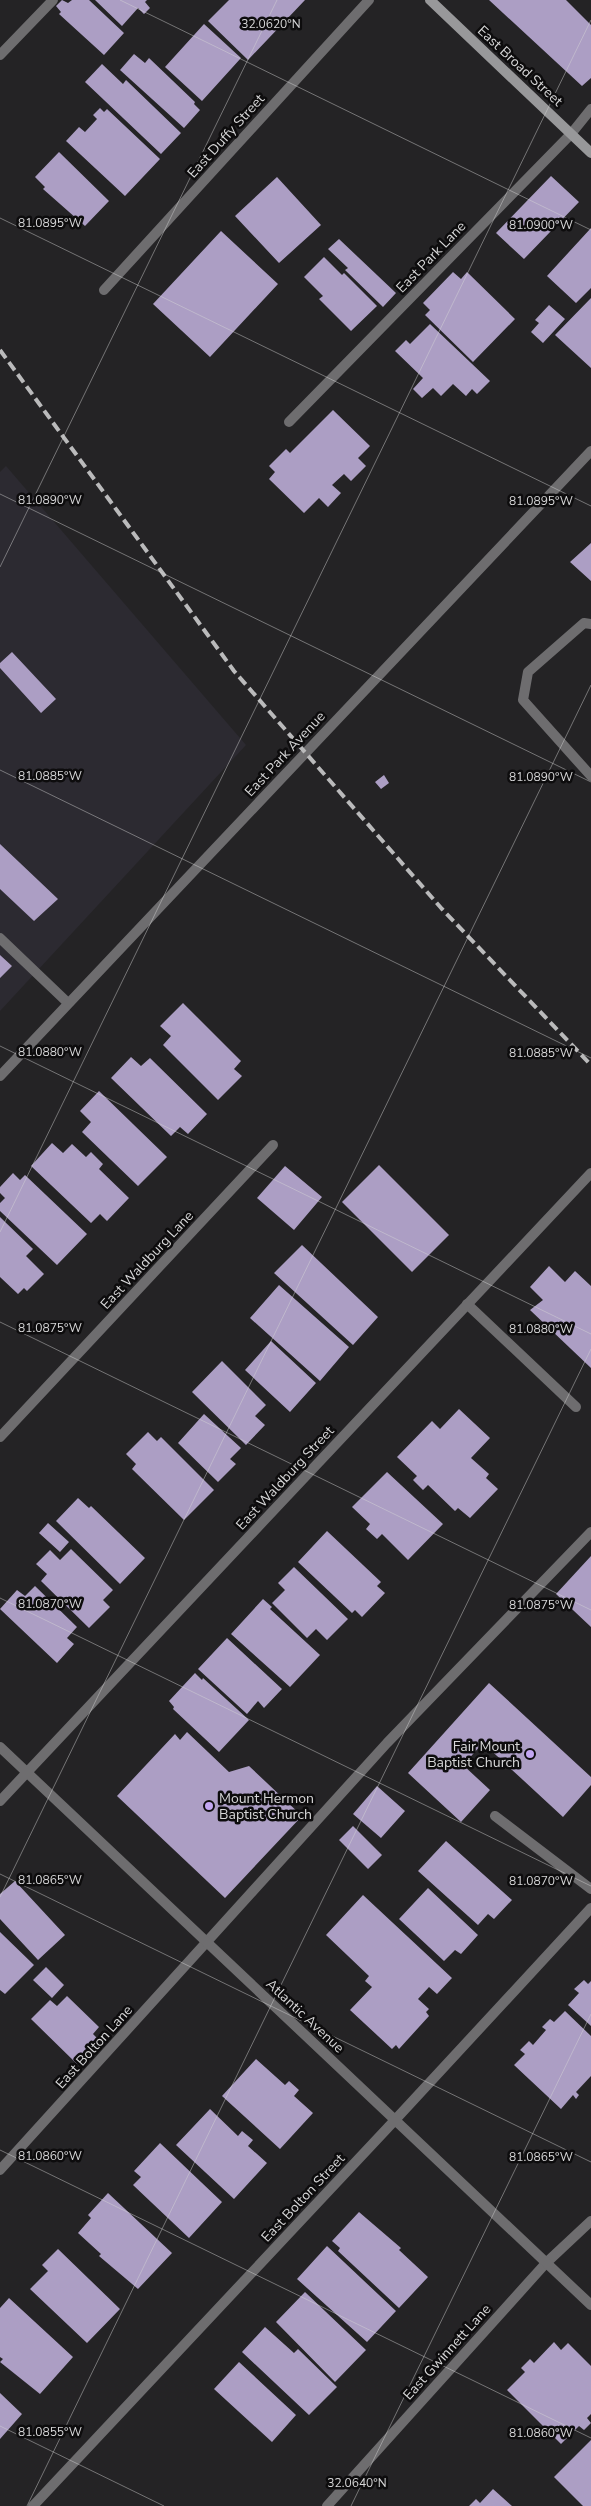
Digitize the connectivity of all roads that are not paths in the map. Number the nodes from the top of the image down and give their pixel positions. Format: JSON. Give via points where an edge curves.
{"nodes":[{"id":1,"x":53,"y":0,"type":"edge"},
{"id":2,"x":369,"y":0,"type":"edge"},
{"id":3,"x":430,"y":0,"type":"edge"},
{"id":4,"x":0,"y":55,"type":"edge"},
{"id":5,"x":591,"y":109,"type":"edge"},
{"id":6,"x":571,"y":134,"type":"junction"},
{"id":7,"x":591,"y":153,"type":"edge"},
{"id":8,"x":104,"y":290,"type":"dead end"},
{"id":9,"x":289,"y":422,"type":"dead end"},
{"id":10,"x":591,"y":451,"type":"edge"},
{"id":11,"x":591,"y":624,"type":"edge"},
{"id":12,"x":591,"y":776,"type":"edge"},
{"id":13,"x":0,"y":938,"type":"edge"},
{"id":14,"x":68,"y":1003,"type":"junction"},
{"id":15,"x":0,"y":1076,"type":"edge"},
{"id":16,"x":273,"y":1145,"type":"dead end"},
{"id":17,"x":591,"y":1173,"type":"edge"},
{"id":18,"x":467,"y":1304,"type":"junction"},
{"id":19,"x":576,"y":1407,"type":"dead end"},
{"id":20,"x":0,"y":1437,"type":"edge"},
{"id":21,"x":591,"y":1532,"type":"edge"},
{"id":22,"x":0,"y":1747,"type":"edge"},
{"id":23,"x":26,"y":1773,"type":"junction"},
{"id":24,"x":0,"y":1801,"type":"edge"},
{"id":25,"x":494,"y":1816,"type":"dead end"},
{"id":26,"x":591,"y":1889,"type":"edge"},
{"id":27,"x":591,"y":1908,"type":"edge"},
{"id":28,"x":208,"y":1943,"type":"junction"},
{"id":29,"x":395,"y":2120,"type":"junction"},
{"id":30,"x":0,"y":2170,"type":"edge"},
{"id":31,"x":591,"y":2221,"type":"edge"},
{"id":32,"x":546,"y":2263,"type":"junction"},
{"id":33,"x":591,"y":2305,"type":"edge"},
{"id":34,"x":32,"y":2506,"type":"edge"},
{"id":35,"x":327,"y":2506,"type":"edge"}],
"edges":[{"from":1,"to":4,"type":"street"},
{"from":2,"to":8,"type":"street","name":"East Duffy Street"},
{"from":3,"to":6,"type":"main road","name":"East Broad Street"},
{"from":5,"to":6,"type":"street","name":"East Park Lane"},
{"from":6,"to":7,"type":"main road","name":"East Broad Street"},
{"from":6,"to":9,"type":"street","name":"East Park Lane"},
{"from":10,"to":14,"type":"street","name":"East Park Avenue"},
{"from":11,"to":12,"type":"street","via":[[584,623],[528,672],[523,700]]},
{"from":13,"to":14,"type":"street"},
{"from":14,"to":15,"type":"street","name":"East Park Avenue"},
{"from":16,"to":20,"type":"street","name":"East Waldburg Lane"},
{"from":17,"to":18,"type":"street","name":"East Waldburg Street"},
{"from":18,"to":19,"type":"street"},
{"from":18,"to":23,"type":"street","name":"East Waldburg Street"},
{"from":21,"to":28,"type":"street","name":"East Bolton Lane","via":[[387,1743]]},
{"from":22,"to":23,"type":"street","name":"Atlantic Avenue"},
{"from":23,"to":24,"type":"street","name":"East Waldburg Street"},
{"from":23,"to":28,"type":"street","name":"Atlantic Avenue"},
{"from":25,"to":26,"type":"street"},
{"from":27,"to":29,"type":"street","name":"East Bolton Street"},
{"from":28,"to":29,"type":"street","name":"Atlantic Avenue"},
{"from":28,"to":30,"type":"street","name":"East Bolton Lane"},
{"from":29,"to":32,"type":"street","name":"Atlantic Avenue"},
{"from":29,"to":34,"type":"street","name":"East Bolton Street"},
{"from":31,"to":32,"type":"street","name":"East Gwinnett Lane"},
{"from":32,"to":33,"type":"street","name":"Atlantic Avenue"},
{"from":32,"to":35,"type":"street","name":"East Gwinnett Lane"}]}
